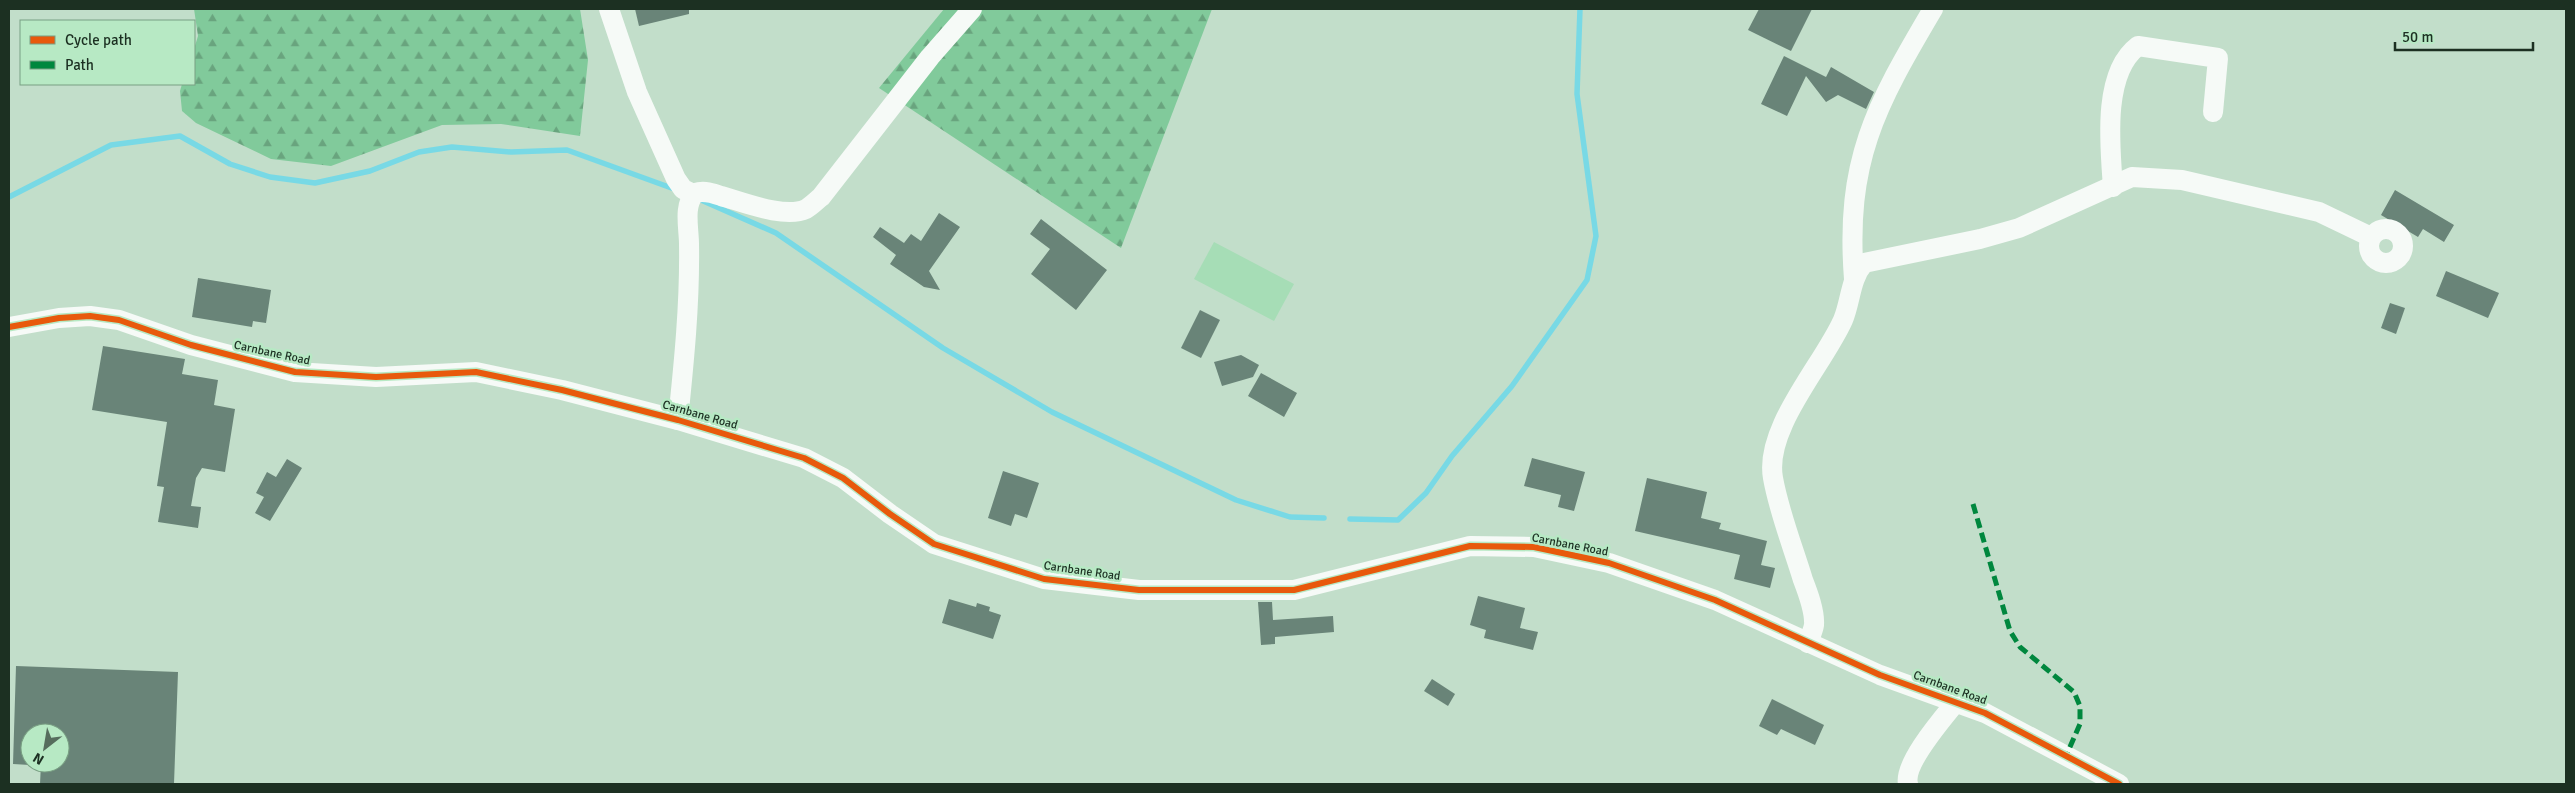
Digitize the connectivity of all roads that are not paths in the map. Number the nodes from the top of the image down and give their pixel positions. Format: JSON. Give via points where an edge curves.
{"nodes":[{"id":1,"x":609,"y":9,"type":"edge"},
{"id":2,"x":972,"y":9,"type":"edge"},
{"id":3,"x":1934,"y":9,"type":"edge"},
{"id":4,"x":2213,"y":112,"type":"dead end"},
{"id":5,"x":2113,"y":187,"type":"junction"},
{"id":6,"x":692,"y":196,"type":"junction"},
{"id":7,"x":2372,"y":237,"type":"dead end"},
{"id":8,"x":1854,"y":279,"type":"junction"},
{"id":9,"x":9,"y":327,"type":"edge"},
{"id":10,"x":678,"y":420,"type":"junction"},
{"id":11,"x":1808,"y":643,"type":"junction"},
{"id":12,"x":1956,"y":702,"type":"junction"},
{"id":13,"x":1908,"y":784,"type":"edge"},
{"id":14,"x":2119,"y":784,"type":"edge"}],
"edges":[{"from":1,"to":6,"type":"street","via":[[637,92],[676,179]]},
{"from":2,"to":6,"type":"street","via":[[812,205],[789,212],[700,191]]},
{"from":3,"to":8,"type":"street","via":[[1889,85],[1870,128],[1853,205]]},
{"from":4,"to":5,"type":"street","via":[[2218,58],[2138,46],[2128,54],[2117,75],[2109,136]]},
{"from":5,"to":7,"type":"street","via":[[2132,177],[2182,180],[2319,212]]},
{"from":5,"to":8,"type":"street","via":[[2018,228],[1864,263]]},
{"from":6,"to":10,"type":"street","via":[[688,213],[686,345]]},
{"from":8,"to":11,"type":"street","via":[[1843,319],[1776,441],[1772,464],[1776,491],[1809,598],[1814,624]]},
{"from":9,"to":10,"type":"street","name":"Carnbane Road","via":[[59,318],[110,318],[190,345],[295,372],[376,377],[476,372]]},
{"from":10,"to":11,"type":"street","name":"Carnbane Road","via":[[804,458],[844,478],[934,544],[1044,579],[1139,590],[1294,590],[1470,546],[1534,547],[1609,563],[1697,594]]},
{"from":11,"to":12,"type":"street","name":"Carnbane Road"},
{"from":12,"to":13,"type":"street","via":[[1928,738],[1910,769]]},
{"from":12,"to":14,"type":"street","name":"Carnbane Road","via":[[1985,713]]}]}
